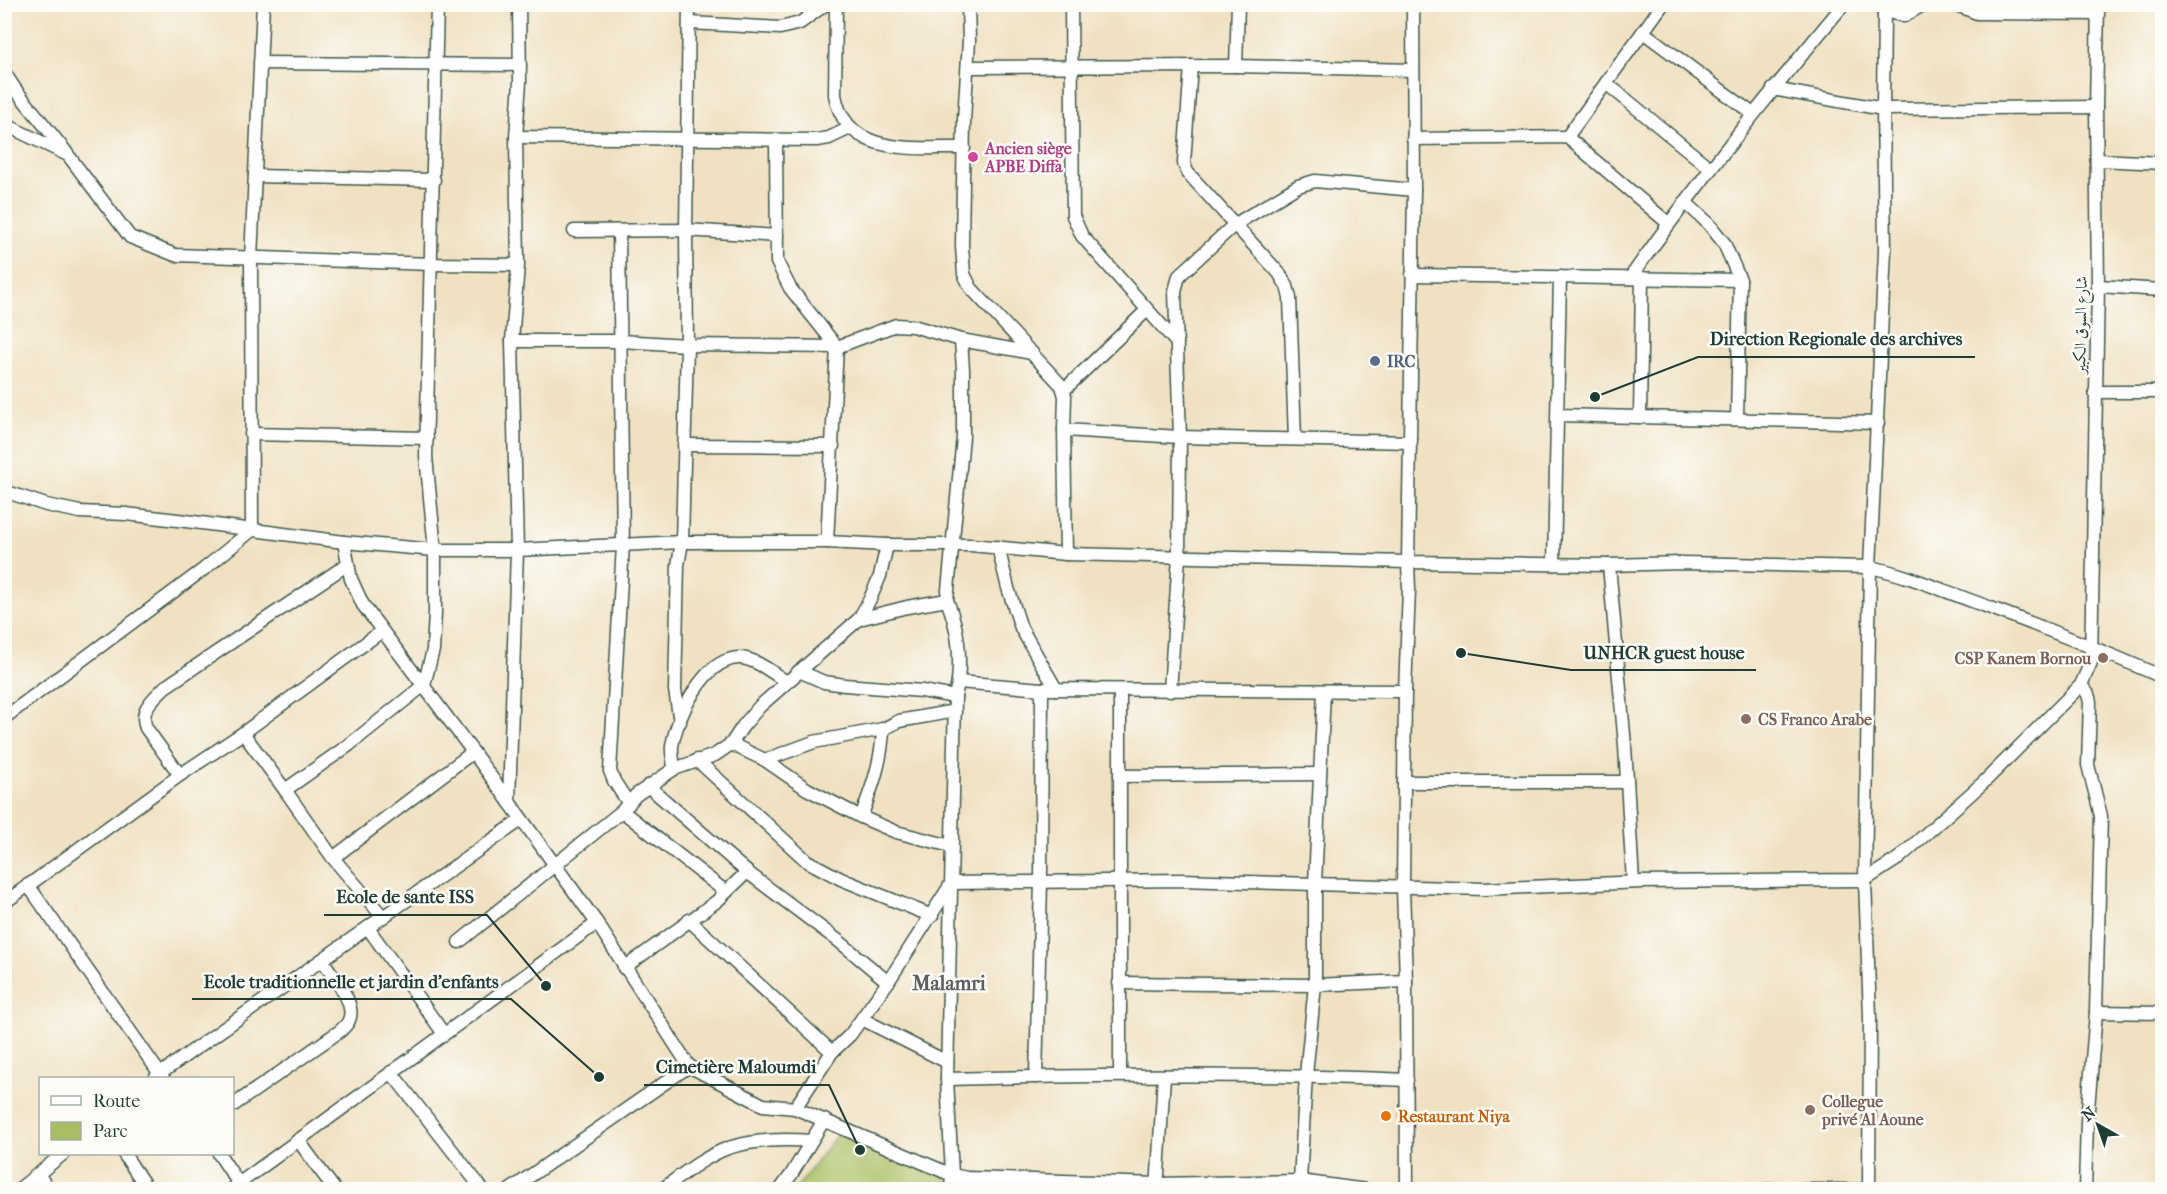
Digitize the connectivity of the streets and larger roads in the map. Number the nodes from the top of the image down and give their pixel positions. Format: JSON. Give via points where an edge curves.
{"nodes":[{"id":1,"x":263,"y":4,"type":"edge"},
{"id":2,"x":437,"y":4,"type":"edge"},
{"id":3,"x":519,"y":4,"type":"edge"},
{"id":4,"x":689,"y":4,"type":"edge"},
{"id":5,"x":826,"y":4,"type":"edge"},
{"id":6,"x":836,"y":4,"type":"edge"},
{"id":7,"x":968,"y":4,"type":"edge"},
{"id":8,"x":1071,"y":4,"type":"edge"},
{"id":9,"x":1238,"y":4,"type":"edge"},
{"id":10,"x":1413,"y":4,"type":"edge"},
{"id":11,"x":1663,"y":4,"type":"edge"},
{"id":12,"x":1844,"y":4,"type":"edge"},
{"id":13,"x":1924,"y":4,"type":"edge"},
{"id":14,"x":1954,"y":4,"type":"edge"},
{"id":15,"x":1880,"y":8,"type":"edge"},
{"id":16,"x":2098,"y":9,"type":"edge"},
{"id":17,"x":690,"y":23,"type":"junction"},
{"id":18,"x":1643,"y":32,"type":"junction"},
{"id":19,"x":260,"y":63,"type":"junction"},
{"id":20,"x":436,"y":64,"type":"junction"},
{"id":21,"x":520,"y":65,"type":"junction"},
{"id":22,"x":1191,"y":66,"type":"junction"},
{"id":23,"x":1236,"y":66,"type":"junction"},
{"id":24,"x":968,"y":67,"type":"junction"},
{"id":25,"x":1070,"y":67,"type":"junction"},
{"id":26,"x":1413,"y":70,"type":"junction"},
{"id":27,"x":4,"y":72,"type":"edge"},
{"id":28,"x":1606,"y":83,"type":"junction"},
{"id":29,"x":1773,"y":89,"type":"junction"},
{"id":30,"x":2096,"y":107,"type":"junction"},
{"id":31,"x":1883,"y":109,"type":"junction"},
{"id":32,"x":1753,"y":114,"type":"junction"},
{"id":33,"x":4,"y":123,"type":"edge"},
{"id":34,"x":850,"y":128,"type":"junction"},
{"id":35,"x":516,"y":137,"type":"junction"},
{"id":36,"x":1567,"y":137,"type":"junction"},
{"id":37,"x":688,"y":138,"type":"junction"},
{"id":38,"x":1413,"y":139,"type":"junction"},
{"id":39,"x":776,"y":140,"type":"junction"},
{"id":40,"x":964,"y":148,"type":"junction"},
{"id":41,"x":68,"y":155,"type":"junction"},
{"id":42,"x":2098,"y":160,"type":"junction"},
{"id":43,"x":2163,"y":163,"type":"edge"},
{"id":44,"x":1711,"y":169,"type":"junction"},
{"id":45,"x":255,"y":176,"type":"junction"},
{"id":46,"x":434,"y":180,"type":"junction"},
{"id":47,"x":1414,"y":190,"type":"junction"},
{"id":48,"x":1685,"y":202,"type":"junction"},
{"id":49,"x":1668,"y":223,"type":"junction"},
{"id":50,"x":1234,"y":225,"type":"junction"},
{"id":51,"x":686,"y":230,"type":"junction"},
{"id":52,"x":574,"y":231,"type":"dead end"},
{"id":53,"x":619,"y":232,"type":"junction"},
{"id":54,"x":777,"y":236,"type":"junction"},
{"id":55,"x":251,"y":258,"type":"junction"},
{"id":56,"x":432,"y":264,"type":"junction"},
{"id":57,"x":518,"y":265,"type":"junction"},
{"id":58,"x":1413,"y":275,"type":"junction"},
{"id":59,"x":1560,"y":276,"type":"junction"},
{"id":60,"x":1636,"y":278,"type":"junction"},
{"id":61,"x":1740,"y":280,"type":"junction"},
{"id":62,"x":2098,"y":286,"type":"junction"},
{"id":63,"x":2163,"y":290,"type":"edge"},
{"id":64,"x":1147,"y":309,"type":"junction"},
{"id":65,"x":961,"y":340,"type":"junction"},
{"id":66,"x":512,"y":341,"type":"junction"},
{"id":67,"x":621,"y":341,"type":"junction"},
{"id":68,"x":1177,"y":343,"type":"junction"},
{"id":69,"x":687,"y":345,"type":"junction"},
{"id":70,"x":837,"y":347,"type":"junction"},
{"id":71,"x":1032,"y":352,"type":"junction"},
{"id":72,"x":1064,"y":390,"type":"junction"},
{"id":73,"x":2096,"y":392,"type":"junction"},
{"id":74,"x":2163,"y":392,"type":"edge"},
{"id":75,"x":1558,"y":415,"type":"junction"},
{"id":76,"x":1640,"y":417,"type":"junction"},
{"id":77,"x":1737,"y":419,"type":"junction"},
{"id":78,"x":1878,"y":423,"type":"junction"},
{"id":79,"x":1064,"y":430,"type":"junction"},
{"id":80,"x":251,"y":434,"type":"junction"},
{"id":81,"x":1180,"y":436,"type":"junction"},
{"id":82,"x":427,"y":438,"type":"junction"},
{"id":83,"x":1295,"y":439,"type":"junction"},
{"id":84,"x":1411,"y":442,"type":"junction"},
{"id":85,"x":684,"y":445,"type":"junction"},
{"id":86,"x":833,"y":446,"type":"junction"},
{"id":87,"x":4,"y":491,"type":"edge"},
{"id":88,"x":252,"y":530,"type":"junction"},
{"id":89,"x":344,"y":542,"type":"junction"},
{"id":90,"x":682,"y":542,"type":"junction"},
{"id":91,"x":827,"y":542,"type":"junction"},
{"id":92,"x":622,"y":545,"type":"junction"},
{"id":93,"x":887,"y":545,"type":"junction"},
{"id":94,"x":951,"y":545,"type":"junction"},
{"id":95,"x":998,"y":547,"type":"junction"},
{"id":96,"x":435,"y":550,"type":"junction"},
{"id":97,"x":517,"y":550,"type":"junction"},
{"id":98,"x":1066,"y":554,"type":"junction"},
{"id":99,"x":1179,"y":556,"type":"junction"},
{"id":100,"x":1408,"y":562,"type":"junction"},
{"id":101,"x":348,"y":564,"type":"junction"},
{"id":102,"x":1554,"y":564,"type":"junction"},
{"id":103,"x":1609,"y":565,"type":"junction"},
{"id":104,"x":1870,"y":567,"type":"junction"},
{"id":105,"x":947,"y":600,"type":"junction"},
{"id":106,"x":859,"y":619,"type":"junction"},
{"id":107,"x":382,"y":631,"type":"junction"},
{"id":108,"x":2092,"y":646,"type":"junction"},
{"id":109,"x":799,"y":671,"type":"junction"},
{"id":110,"x":2163,"y":677,"type":"edge"},
{"id":111,"x":787,"y":682,"type":"junction"},
{"id":112,"x":958,"y":682,"type":"junction"},
{"id":113,"x":424,"y":685,"type":"junction"},
{"id":114,"x":2081,"y":685,"type":"junction"},
{"id":115,"x":1042,"y":689,"type":"junction"},
{"id":116,"x":1056,"y":689,"type":"junction"},
{"id":117,"x":1120,"y":690,"type":"junction"},
{"id":118,"x":1170,"y":690,"type":"junction"},
{"id":119,"x":1405,"y":691,"type":"junction"},
{"id":120,"x":1324,"y":692,"type":"junction"},
{"id":121,"x":955,"y":697,"type":"junction"},
{"id":122,"x":955,"y":711,"type":"junction"},
{"id":123,"x":4,"y":718,"type":"edge"},
{"id":124,"x":680,"y":722,"type":"junction"},
{"id":125,"x":883,"y":729,"type":"junction"},
{"id":126,"x":243,"y":733,"type":"junction"},
{"id":127,"x":731,"y":744,"type":"junction"},
{"id":128,"x":473,"y":752,"type":"junction"},
{"id":129,"x":697,"y":760,"type":"junction"},
{"id":130,"x":765,"y":760,"type":"junction"},
{"id":131,"x":674,"y":769,"type":"junction"},
{"id":132,"x":1320,"y":774,"type":"junction"},
{"id":133,"x":180,"y":775,"type":"junction"},
{"id":134,"x":1120,"y":776,"type":"junction"},
{"id":135,"x":1404,"y":782,"type":"junction"},
{"id":136,"x":1627,"y":782,"type":"junction"},
{"id":137,"x":648,"y":786,"type":"junction"},
{"id":138,"x":285,"y":790,"type":"junction"},
{"id":139,"x":509,"y":802,"type":"junction"},
{"id":140,"x":625,"y":808,"type":"junction"},
{"id":141,"x":861,"y":817,"type":"junction"},
{"id":142,"x":521,"y":820,"type":"junction"},
{"id":143,"x":951,"y":846,"type":"junction"},
{"id":144,"x":333,"y":858,"type":"junction"},
{"id":145,"x":555,"y":866,"type":"junction"},
{"id":146,"x":747,"y":873,"type":"junction"},
{"id":147,"x":1865,"y":880,"type":"junction"},
{"id":148,"x":1119,"y":881,"type":"junction"},
{"id":149,"x":1041,"y":882,"type":"junction"},
{"id":150,"x":1633,"y":882,"type":"junction"},
{"id":151,"x":1315,"y":883,"type":"junction"},
{"id":152,"x":952,"y":884,"type":"junction"},
{"id":153,"x":28,"y":885,"type":"junction"},
{"id":154,"x":1403,"y":887,"type":"junction"},
{"id":155,"x":726,"y":892,"type":"junction"},
{"id":156,"x":4,"y":903,"type":"edge"},
{"id":157,"x":932,"y":916,"type":"junction"},
{"id":158,"x":383,"y":917,"type":"junction"},
{"id":159,"x":689,"y":920,"type":"junction"},
{"id":160,"x":597,"y":923,"type":"junction"},
{"id":161,"x":368,"y":928,"type":"junction"},
{"id":162,"x":459,"y":942,"type":"dead end"},
{"id":163,"x":322,"y":960,"type":"junction"},
{"id":164,"x":624,"y":968,"type":"junction"},
{"id":165,"x":1406,"y":981,"type":"junction"},
{"id":166,"x":888,"y":982,"type":"junction"},
{"id":167,"x":1119,"y":983,"type":"junction"},
{"id":168,"x":1315,"y":985,"type":"junction"},
{"id":169,"x":2096,"y":1012,"type":"junction"},
{"id":170,"x":2163,"y":1013,"type":"edge"},
{"id":171,"x":862,"y":1019,"type":"junction"},
{"id":172,"x":444,"y":1034,"type":"junction"},
{"id":173,"x":832,"y":1052,"type":"junction"},
{"id":174,"x":947,"y":1062,"type":"junction"},
{"id":175,"x":689,"y":1066,"type":"junction"},
{"id":176,"x":392,"y":1072,"type":"junction"},
{"id":177,"x":1119,"y":1075,"type":"junction"},
{"id":178,"x":1306,"y":1075,"type":"junction"},
{"id":179,"x":1164,"y":1076,"type":"junction"},
{"id":180,"x":160,"y":1077,"type":"edge"},
{"id":181,"x":1036,"y":1077,"type":"junction"},
{"id":182,"x":947,"y":1079,"type":"junction"},
{"id":183,"x":1407,"y":1080,"type":"junction"},
{"id":184,"x":234,"y":1105,"type":"edge"},
{"id":185,"x":795,"y":1107,"type":"junction"},
{"id":186,"x":824,"y":1120,"type":"junction"},
{"id":187,"x":298,"y":1140,"type":"junction"},
{"id":188,"x":812,"y":1141,"type":"junction"},
{"id":189,"x":62,"y":1155,"type":"edge"},
{"id":190,"x":125,"y":1155,"type":"edge"},
{"id":191,"x":220,"y":1155,"type":"edge"},
{"id":192,"x":38,"y":1174,"type":"junction"},
{"id":193,"x":952,"y":1175,"type":"junction"},
{"id":194,"x":1300,"y":1181,"type":"junction"},
{"id":195,"x":1065,"y":1185,"type":"edge"},
{"id":196,"x":1286,"y":1186,"type":"edge"},
{"id":197,"x":238,"y":1187,"type":"edge"},
{"id":198,"x":1157,"y":1187,"type":"edge"},
{"id":199,"x":1868,"y":1189,"type":"edge"},
{"id":200,"x":18,"y":1190,"type":"edge"},
{"id":201,"x":49,"y":1190,"type":"edge"},
{"id":202,"x":148,"y":1190,"type":"edge"},
{"id":203,"x":335,"y":1190,"type":"edge"},
{"id":204,"x":483,"y":1190,"type":"edge"},
{"id":205,"x":510,"y":1190,"type":"edge"},
{"id":206,"x":661,"y":1190,"type":"edge"},
{"id":207,"x":780,"y":1190,"type":"edge"},
{"id":208,"x":951,"y":1190,"type":"edge"},
{"id":209,"x":1366,"y":1190,"type":"edge"},
{"id":210,"x":1407,"y":1190,"type":"edge"},
{"id":211,"x":1766,"y":1190,"type":"edge"},
{"id":212,"x":2085,"y":1190,"type":"edge"}],
"edges":[{"from":1,"to":19,"type":"street"},
{"from":2,"to":20,"type":"street"},
{"from":3,"to":21,"type":"street"},
{"from":4,"to":17,"type":"street"},
{"from":5,"to":17,"type":"street","via":[[800,23],[780,28]]},
{"from":6,"to":34,"type":"street","via":[[835,95],[837,108]]},
{"from":7,"to":24,"type":"street"},
{"from":8,"to":25,"type":"street"},
{"from":9,"to":23,"type":"street"},
{"from":10,"to":26,"type":"street"},
{"from":11,"to":18,"type":"street"},
{"from":12,"to":29,"type":"street"},
{"from":13,"to":15,"type":"street","via":[[1904,16]]},
{"from":14,"to":16,"type":"street","via":[[1977,13]]},
{"from":15,"to":31,"type":"street"},
{"from":16,"to":30,"type":"street","name":"شارع السوق الكبير"},
{"from":17,"to":37,"type":"street"},
{"from":18,"to":28,"type":"street"},
{"from":18,"to":32,"type":"street"},
{"from":19,"to":20,"type":"street"},
{"from":19,"to":45,"type":"street"},
{"from":20,"to":21,"type":"street"},
{"from":20,"to":46,"type":"street"},
{"from":21,"to":35,"type":"street"},
{"from":22,"to":23,"type":"street"},
{"from":22,"to":25,"type":"street"},
{"from":22,"to":50,"type":"street","via":[[1184,162],[1192,179]]},
{"from":23,"to":26,"type":"street"},
{"from":24,"to":25,"type":"street"},
{"from":24,"to":40,"type":"street"},
{"from":25,"to":64,"type":"street","via":[[1075,225]]},
{"from":26,"to":38,"type":"street"},
{"from":27,"to":41,"type":"street"},
{"from":28,"to":36,"type":"street"},
{"from":28,"to":44,"type":"street"},
{"from":29,"to":31,"type":"street"},
{"from":29,"to":32,"type":"street"},
{"from":30,"to":31,"type":"street"},
{"from":30,"to":42,"type":"street","name":"شارع السوق الكبير"},
{"from":31,"to":78,"type":"street","via":[[1885,251]]},
{"from":32,"to":44,"type":"street"},
{"from":33,"to":41,"type":"street"},
{"from":34,"to":39,"type":"street","via":[[823,140]]},
{"from":34,"to":40,"type":"street","via":[[879,144]]},
{"from":35,"to":37,"type":"street"},
{"from":35,"to":57,"type":"street"},
{"from":36,"to":38,"type":"street"},
{"from":36,"to":49,"type":"street"},
{"from":37,"to":39,"type":"street"},
{"from":37,"to":51,"type":"street"},
{"from":38,"to":47,"type":"street"},
{"from":39,"to":54,"type":"street"},
{"from":40,"to":71,"type":"street","via":[[962,246],[966,282]]},
{"from":41,"to":55,"type":"street","via":[[130,237],[175,255]]},
{"from":42,"to":43,"type":"street"},
{"from":42,"to":62,"type":"street","name":"شارع السوق الكبير"},
{"from":44,"to":48,"type":"street"},
{"from":45,"to":46,"type":"street"},
{"from":45,"to":55,"type":"street"},
{"from":46,"to":56,"type":"street"},
{"from":47,"to":50,"type":"street","via":[[1315,181],[1298,186]]},
{"from":47,"to":58,"type":"street"},
{"from":48,"to":49,"type":"street"},
{"from":48,"to":61,"type":"street","via":[[1724,243]]},
{"from":49,"to":60,"type":"street"},
{"from":50,"to":68,"type":"street","via":[[1179,276],[1174,291]]},
{"from":50,"to":83,"type":"street","via":[[1287,286]]},
{"from":51,"to":53,"type":"street"},
{"from":51,"to":54,"type":"street"},
{"from":51,"to":69,"type":"street"},
{"from":52,"to":53,"type":"street"},
{"from":53,"to":67,"type":"street"},
{"from":54,"to":70,"type":"street","via":[[777,262],[785,280]]},
{"from":55,"to":56,"type":"street"},
{"from":55,"to":80,"type":"street"},
{"from":56,"to":57,"type":"street"},
{"from":56,"to":82,"type":"street"},
{"from":57,"to":66,"type":"street"},
{"from":58,"to":59,"type":"street"},
{"from":58,"to":84,"type":"street"},
{"from":59,"to":60,"type":"street"},
{"from":59,"to":75,"type":"street"},
{"from":60,"to":61,"type":"street"},
{"from":60,"to":76,"type":"street"},
{"from":61,"to":77,"type":"street"},
{"from":62,"to":63,"type":"street"},
{"from":62,"to":73,"type":"street","name":"شارع السوق الكبير"},
{"from":64,"to":68,"type":"street"},
{"from":64,"to":72,"type":"street"},
{"from":65,"to":70,"type":"street","via":[[897,325]]},
{"from":65,"to":71,"type":"street"},
{"from":65,"to":94,"type":"street","via":[[963,437]]},
{"from":66,"to":67,"type":"street"},
{"from":66,"to":97,"type":"street"},
{"from":67,"to":69,"type":"street"},
{"from":67,"to":92,"type":"street"},
{"from":68,"to":81,"type":"street"},
{"from":69,"to":70,"type":"street"},
{"from":69,"to":85,"type":"street"},
{"from":70,"to":86,"type":"street"},
{"from":71,"to":72,"type":"street"},
{"from":72,"to":79,"type":"street"},
{"from":73,"to":74,"type":"street"},
{"from":73,"to":108,"type":"street","name":"شارع السوق الكبير"},
{"from":75,"to":76,"type":"street"},
{"from":75,"to":102,"type":"street"},
{"from":76,"to":77,"type":"street"},
{"from":77,"to":78,"type":"street"},
{"from":78,"to":104,"type":"street"},
{"from":79,"to":81,"type":"street"},
{"from":79,"to":98,"type":"street"},
{"from":80,"to":82,"type":"street"},
{"from":80,"to":88,"type":"street"},
{"from":81,"to":83,"type":"street"},
{"from":81,"to":99,"type":"street"},
{"from":82,"to":96,"type":"street"},
{"from":83,"to":84,"type":"street"},
{"from":84,"to":100,"type":"street"},
{"from":85,"to":86,"type":"street"},
{"from":85,"to":90,"type":"street"},
{"from":86,"to":91,"type":"street"},
{"from":87,"to":88,"type":"street","via":[[80,512]]},
{"from":88,"to":89,"type":"street"},
{"from":88,"to":123,"type":"street"},
{"from":89,"to":96,"type":"street"},
{"from":89,"to":101,"type":"street"},
{"from":90,"to":91,"type":"street"},
{"from":90,"to":92,"type":"street"},
{"from":90,"to":124,"type":"street","via":[[675,690]]},
{"from":91,"to":93,"type":"street"},
{"from":92,"to":97,"type":"street"},
{"from":92,"to":140,"type":"street","via":[[610,771]]},
{"from":93,"to":94,"type":"street"},
{"from":93,"to":106,"type":"street","via":[[880,576]]},
{"from":94,"to":95,"type":"street"},
{"from":94,"to":105,"type":"street"},
{"from":95,"to":98,"type":"street"},
{"from":95,"to":116,"type":"street","via":[[1021,628]]},
{"from":96,"to":97,"type":"street"},
{"from":96,"to":113,"type":"street","via":[[433,650]]},
{"from":97,"to":139,"type":"street"},
{"from":98,"to":99,"type":"street"},
{"from":99,"to":100,"type":"street"},
{"from":99,"to":118,"type":"street"},
{"from":100,"to":102,"type":"street"},
{"from":100,"to":119,"type":"street"},
{"from":101,"to":107,"type":"street","via":[[363,606]]},
{"from":101,"to":133,"type":"street","via":[[165,687],[151,701],[144,711],[146,728]]},
{"from":102,"to":103,"type":"street"},
{"from":103,"to":104,"type":"street"},
{"from":103,"to":136,"type":"street"},
{"from":104,"to":108,"type":"street"},
{"from":104,"to":147,"type":"street"},
{"from":105,"to":106,"type":"street"},
{"from":105,"to":112,"type":"street","via":[[956,624],[961,657]]},
{"from":106,"to":109,"type":"street"},
{"from":107,"to":113,"type":"street"},
{"from":107,"to":126,"type":"street"},
{"from":108,"to":110,"type":"street"},
{"from":108,"to":114,"type":"street","name":"شارع السوق الكبير","via":[[2091,662]]},
{"from":109,"to":111,"type":"street"},
{"from":109,"to":121,"type":"street","via":[[824,682]]},
{"from":111,"to":124,"type":"street","via":[[744,659],[724,662],[696,686]]},
{"from":111,"to":127,"type":"street","via":[[743,726]]},
{"from":112,"to":115,"type":"street"},
{"from":112,"to":121,"type":"street"},
{"from":113,"to":128,"type":"street"},
{"from":113,"to":138,"type":"street"},
{"from":114,"to":147,"type":"street","via":[[1984,782],[1899,858]]},
{"from":114,"to":169,"type":"street","via":[[2090,702],[2088,765],[2101,816]]},
{"from":115,"to":116,"type":"street"},
{"from":115,"to":149,"type":"street"},
{"from":116,"to":117,"type":"street"},
{"from":117,"to":118,"type":"street"},
{"from":117,"to":134,"type":"street"},
{"from":118,"to":120,"type":"street"},
{"from":119,"to":120,"type":"street"},
{"from":119,"to":135,"type":"street"},
{"from":120,"to":132,"type":"street"},
{"from":121,"to":122,"type":"street"},
{"from":122,"to":125,"type":"street","via":[[899,721]]},
{"from":122,"to":143,"type":"street"},
{"from":124,"to":131,"type":"street","via":[[672,747]]},
{"from":125,"to":130,"type":"street","via":[[814,742]]},
{"from":125,"to":141,"type":"street","via":[[877,774]]},
{"from":126,"to":133,"type":"street"},
{"from":126,"to":138,"type":"street"},
{"from":127,"to":129,"type":"street","via":[[715,755]]},
{"from":127,"to":130,"type":"street"},
{"from":128,"to":139,"type":"street"},
{"from":128,"to":144,"type":"street"},
{"from":129,"to":131,"type":"street"},
{"from":129,"to":157,"type":"street","via":[[807,861]]},
{"from":130,"to":141,"type":"street","via":[[807,789]]},
{"from":131,"to":137,"type":"street"},
{"from":132,"to":134,"type":"street"},
{"from":132,"to":151,"type":"street"},
{"from":133,"to":153,"type":"street"},
{"from":134,"to":148,"type":"street"},
{"from":135,"to":136,"type":"street"},
{"from":135,"to":154,"type":"street"},
{"from":136,"to":150,"type":"street"},
{"from":137,"to":140,"type":"street"},
{"from":137,"to":146,"type":"street"},
{"from":138,"to":144,"type":"street"},
{"from":139,"to":142,"type":"street"},
{"from":140,"to":145,"type":"street"},
{"from":140,"to":155,"type":"street"},
{"from":141,"to":143,"type":"street","via":[[896,832]]},
{"from":142,"to":145,"type":"street"},
{"from":142,"to":158,"type":"street"},
{"from":143,"to":152,"type":"street"},
{"from":144,"to":158,"type":"street"},
{"from":145,"to":160,"type":"street"},
{"from":145,"to":162,"type":"street"},
{"from":146,"to":155,"type":"street"},
{"from":146,"to":166,"type":"street"},
{"from":147,"to":150,"type":"street"},
{"from":147,"to":199,"type":"street","via":[[1870,1017]]},
{"from":148,"to":149,"type":"street"},
{"from":148,"to":151,"type":"street"},
{"from":148,"to":167,"type":"street"},
{"from":149,"to":152,"type":"street"},
{"from":149,"to":181,"type":"street"},
{"from":150,"to":154,"type":"street","via":[[1484,889]]},
{"from":151,"to":154,"type":"street"},
{"from":151,"to":168,"type":"street"},
{"from":152,"to":157,"type":"street"},
{"from":152,"to":174,"type":"street"},
{"from":153,"to":156,"type":"street"},
{"from":153,"to":180,"type":"street"},
{"from":154,"to":165,"type":"street"},
{"from":155,"to":159,"type":"street"},
{"from":157,"to":166,"type":"street"},
{"from":158,"to":161,"type":"street"},
{"from":159,"to":164,"type":"street"},
{"from":159,"to":173,"type":"street"},
{"from":160,"to":164,"type":"street"},
{"from":160,"to":172,"type":"street"},
{"from":161,"to":163,"type":"street"},
{"from":161,"to":172,"type":"street"},
{"from":163,"to":180,"type":"street"},
{"from":163,"to":184,"type":"street","via":[[348,999],[349,1021]]},
{"from":164,"to":175,"type":"street"},
{"from":165,"to":168,"type":"street"},
{"from":165,"to":183,"type":"street"},
{"from":166,"to":171,"type":"street"},
{"from":167,"to":168,"type":"street"},
{"from":167,"to":177,"type":"street"},
{"from":168,"to":178,"type":"street"},
{"from":169,"to":170,"type":"street"},
{"from":169,"to":212,"type":"street"},
{"from":171,"to":173,"type":"street"},
{"from":171,"to":174,"type":"street"},
{"from":172,"to":176,"type":"street"},
{"from":173,"to":185,"type":"street"},
{"from":174,"to":182,"type":"street"},
{"from":175,"to":185,"type":"street","via":[[763,1105]]},
{"from":175,"to":205,"type":"street"},
{"from":176,"to":187,"type":"street"},
{"from":176,"to":204,"type":"street"},
{"from":177,"to":179,"type":"street"},
{"from":177,"to":181,"type":"street"},
{"from":178,"to":179,"type":"street"},
{"from":178,"to":183,"type":"street"},
{"from":178,"to":194,"type":"street"},
{"from":179,"to":198,"type":"street"},
{"from":181,"to":182,"type":"street"},
{"from":182,"to":193,"type":"street"},
{"from":183,"to":210,"type":"street"},
{"from":185,"to":186,"type":"street"},
{"from":186,"to":188,"type":"street"},
{"from":186,"to":193,"type":"street"},
{"from":187,"to":197,"type":"street"},
{"from":187,"to":203,"type":"street"},
{"from":188,"to":206,"type":"street","via":[[764,1141],[727,1149]]},
{"from":188,"to":207,"type":"street"},
{"from":189,"to":192,"type":"street"},
{"from":190,"to":202,"type":"street"},
{"from":191,"to":197,"type":"street"},
{"from":192,"to":200,"type":"street"},
{"from":192,"to":201,"type":"street"},
{"from":193,"to":195,"type":"street"},
{"from":193,"to":208,"type":"street"},
{"from":194,"to":196,"type":"street"},
{"from":194,"to":209,"type":"street"},
{"from":195,"to":198,"type":"street"},
{"from":196,"to":198,"type":"street"},
{"from":199,"to":211,"type":"street"}]}
